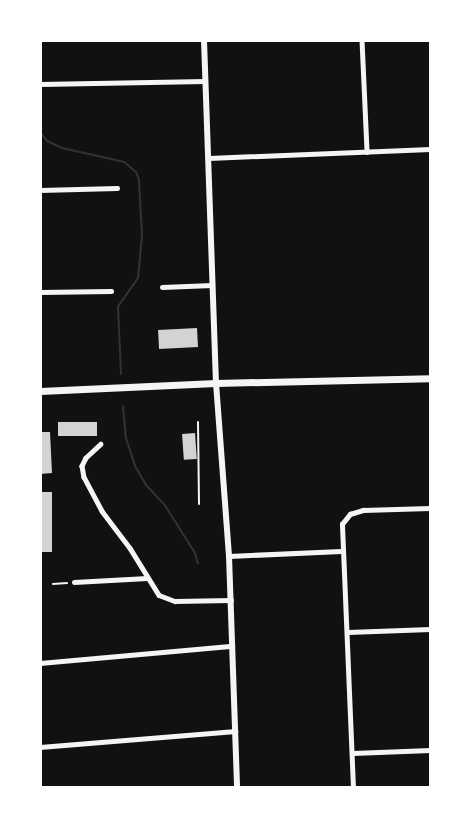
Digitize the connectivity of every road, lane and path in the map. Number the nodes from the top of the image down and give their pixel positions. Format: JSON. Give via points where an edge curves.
{"nodes":[{"id":1,"x":204,"y":40,"type":"edge"},
{"id":2,"x":362,"y":40,"type":"edge"},
{"id":3,"x":205,"y":81,"type":"junction"},
{"id":4,"x":40,"y":84,"type":"edge"},
{"id":5,"x":430,"y":149,"type":"edge"},
{"id":6,"x":367,"y":152,"type":"junction"},
{"id":7,"x":209,"y":158,"type":"junction"},
{"id":8,"x":117,"y":188,"type":"dead end"},
{"id":9,"x":40,"y":190,"type":"edge"},
{"id":10,"x":212,"y":285,"type":"junction"},
{"id":11,"x":162,"y":287,"type":"dead end"},
{"id":12,"x":111,"y":291,"type":"dead end"},
{"id":13,"x":40,"y":292,"type":"edge"},
{"id":14,"x":430,"y":378,"type":"edge"},
{"id":15,"x":216,"y":382,"type":"junction"},
{"id":16,"x":40,"y":390,"type":"edge"},
{"id":17,"x":198,"y":422,"type":"dead end"},
{"id":18,"x":101,"y":444,"type":"dead end"},
{"id":19,"x":199,"y":504,"type":"dead end"},
{"id":20,"x":430,"y":508,"type":"edge"},
{"id":21,"x":341,"y":551,"type":"junction"},
{"id":22,"x":229,"y":556,"type":"junction"},
{"id":23,"x":147,"y":578,"type":"junction"},
{"id":24,"x":74,"y":582,"type":"joint"},
{"id":25,"x":53,"y":584,"type":"dead end"},
{"id":26,"x":231,"y":600,"type":"junction"},
{"id":27,"x":430,"y":629,"type":"edge"},
{"id":28,"x":348,"y":632,"type":"junction"},
{"id":29,"x":232,"y":646,"type":"junction"},
{"id":30,"x":40,"y":663,"type":"edge"},
{"id":31,"x":235,"y":731,"type":"junction"},
{"id":32,"x":40,"y":747,"type":"edge"},
{"id":33,"x":430,"y":750,"type":"edge"},
{"id":34,"x":352,"y":753,"type":"junction"},
{"id":35,"x":237,"y":788,"type":"edge"},
{"id":36,"x":353,"y":788,"type":"edge"}],
"edges":[{"from":1,"to":3,"type":"street"},
{"from":2,"to":6,"type":"street"},
{"from":3,"to":4,"type":"street"},
{"from":3,"to":7,"type":"street"},
{"from":5,"to":6,"type":"street"},
{"from":6,"to":7,"type":"street"},
{"from":7,"to":10,"type":"street"},
{"from":8,"to":9,"type":"street"},
{"from":10,"to":11,"type":"street"},
{"from":10,"to":15,"type":"street"},
{"from":12,"to":13,"type":"street"},
{"from":14,"to":15,"type":"main road"},
{"from":15,"to":16,"type":"main road"},
{"from":15,"to":22,"type":"street"},
{"from":17,"to":19,"type":"lane"},
{"from":18,"to":23,"type":"street","via":[[86,458],[82,466],[84,477]]},
{"from":20,"to":21,"type":"street","via":[[363,510],[350,514],[342,524]]},
{"from":21,"to":22,"type":"street"},
{"from":21,"to":28,"type":"street"},
{"from":22,"to":26,"type":"street"},
{"from":23,"to":24,"type":"street"},
{"from":23,"to":26,"type":"street","via":[[164,598],[175,601]]},
{"from":24,"to":25,"type":"path"},
{"from":26,"to":29,"type":"street"},
{"from":27,"to":28,"type":"street"},
{"from":28,"to":34,"type":"street"},
{"from":29,"to":30,"type":"street"},
{"from":29,"to":31,"type":"street"},
{"from":31,"to":32,"type":"street"},
{"from":31,"to":35,"type":"street"},
{"from":33,"to":34,"type":"street"},
{"from":34,"to":36,"type":"street"}]}
